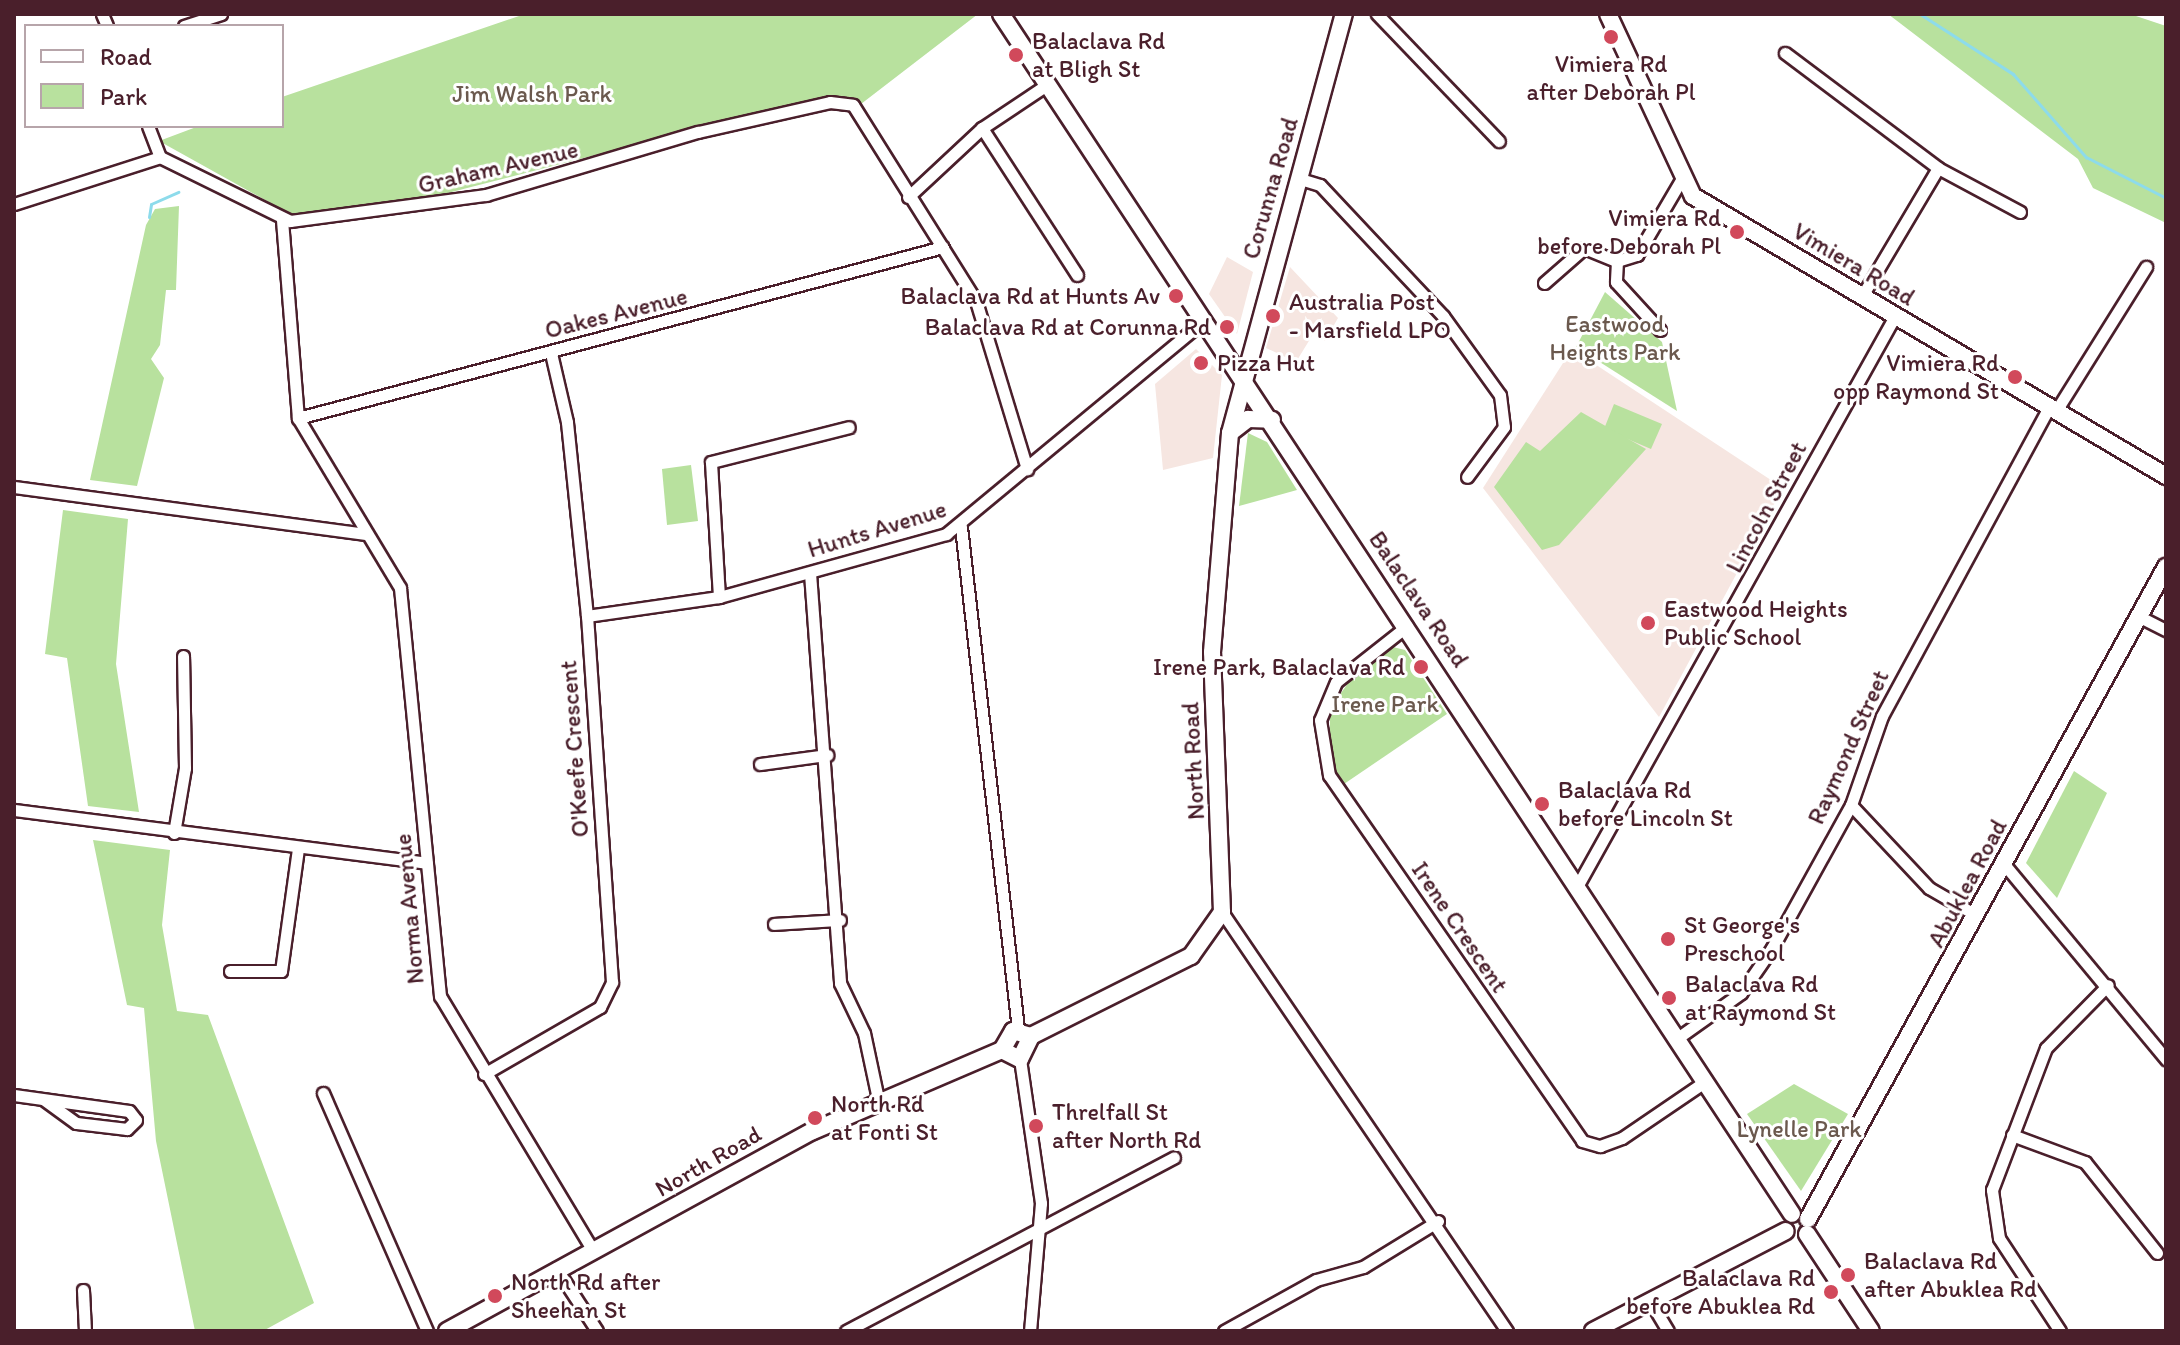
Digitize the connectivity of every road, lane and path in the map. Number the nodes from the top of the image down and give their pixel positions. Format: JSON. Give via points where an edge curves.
{"nodes":[{"id":1,"x":221,"y":14,"type":"edge"},
{"id":2,"x":1001,"y":14,"type":"edge"},
{"id":3,"x":1344,"y":14,"type":"edge"},
{"id":4,"x":1377,"y":14,"type":"edge"},
{"id":5,"x":1608,"y":14,"type":"edge"},
{"id":6,"x":190,"y":24,"type":"edge"},
{"id":7,"x":1785,"y":53,"type":"dead end"},
{"id":8,"x":1048,"y":84,"type":"junction"},
{"id":9,"x":149,"y":128,"type":"edge"},
{"id":10,"x":982,"y":128,"type":"junction"},
{"id":11,"x":1499,"y":141,"type":"dead end"},
{"id":12,"x":160,"y":157,"type":"junction"},
{"id":13,"x":1938,"y":168,"type":"junction"},
{"id":14,"x":1297,"y":178,"type":"junction"},
{"id":15,"x":1681,"y":180,"type":"junction"},
{"id":16,"x":908,"y":197,"type":"junction"},
{"id":17,"x":14,"y":204,"type":"edge"},
{"id":18,"x":2020,"y":212,"type":"dead end"},
{"id":19,"x":282,"y":220,"type":"junction"},
{"id":20,"x":943,"y":247,"type":"junction"},
{"id":21,"x":1617,"y":261,"type":"junction"},
{"id":22,"x":2146,"y":267,"type":"dead end"},
{"id":23,"x":1077,"y":275,"type":"dead end"},
{"id":24,"x":1544,"y":283,"type":"dead end"},
{"id":25,"x":1862,"y":296,"type":"junction"},
{"id":26,"x":1895,"y":316,"type":"junction"},
{"id":27,"x":1205,"y":320,"type":"junction"},
{"id":28,"x":1660,"y":330,"type":"dead end"},
{"id":29,"x":551,"y":353,"type":"junction"},
{"id":30,"x":1242,"y":376,"type":"junction"},
{"id":31,"x":2053,"y":409,"type":"junction"},
{"id":32,"x":298,"y":418,"type":"junction"},
{"id":33,"x":1272,"y":420,"type":"junction"},
{"id":34,"x":849,"y":427,"type":"dead end"},
{"id":35,"x":1230,"y":433,"type":"junction"},
{"id":36,"x":1027,"y":469,"type":"junction"},
{"id":37,"x":2166,"y":476,"type":"edge"},
{"id":38,"x":1467,"y":477,"type":"dead end"},
{"id":39,"x":14,"y":487,"type":"edge"},
{"id":40,"x":961,"y":527,"type":"junction"},
{"id":41,"x":366,"y":534,"type":"junction"},
{"id":42,"x":2166,"y":567,"type":"edge"},
{"id":43,"x":810,"y":573,"type":"junction"},
{"id":44,"x":719,"y":597,"type":"junction"},
{"id":45,"x":587,"y":616,"type":"junction"},
{"id":46,"x":2140,"y":617,"type":"junction"},
{"id":47,"x":1407,"y":626,"type":"junction"},
{"id":48,"x":2166,"y":630,"type":"edge"},
{"id":49,"x":183,"y":656,"type":"dead end"},
{"id":50,"x":827,"y":755,"type":"junction"},
{"id":51,"x":760,"y":764,"type":"dead end"},
{"id":52,"x":1851,"y":805,"type":"junction"},
{"id":53,"x":14,"y":810,"type":"edge"},
{"id":54,"x":174,"y":833,"type":"junction"},
{"id":55,"x":298,"y":849,"type":"junction"},
{"id":56,"x":427,"y":863,"type":"junction"},
{"id":57,"x":2004,"y":864,"type":"junction"},
{"id":58,"x":1579,"y":883,"type":"junction"},
{"id":59,"x":1222,"y":912,"type":"junction"},
{"id":60,"x":1976,"y":915,"type":"junction"},
{"id":61,"x":840,"y":920,"type":"junction"},
{"id":62,"x":774,"y":924,"type":"dead end"},
{"id":63,"x":230,"y":971,"type":"dead end"},
{"id":64,"x":2108,"y":985,"type":"junction"},
{"id":65,"x":1024,"y":1033,"type":"junction"},
{"id":66,"x":1679,"y":1037,"type":"junction"},
{"id":67,"x":1002,"y":1050,"type":"junction"},
{"id":68,"x":1020,"y":1059,"type":"junction"},
{"id":69,"x":2166,"y":1059,"type":"edge"},
{"id":70,"x":484,"y":1074,"type":"junction"},
{"id":71,"x":1706,"y":1081,"type":"junction"},
{"id":72,"x":323,"y":1093,"type":"dead end"},
{"id":73,"x":14,"y":1095,"type":"edge"},
{"id":74,"x":878,"y":1099,"type":"junction"},
{"id":75,"x":44,"y":1100,"type":"junction"},
{"id":76,"x":2012,"y":1135,"type":"junction"},
{"id":77,"x":1174,"y":1157,"type":"dead end"},
{"id":78,"x":1438,"y":1221,"type":"junction"},
{"id":79,"x":1802,"y":1222,"type":"junction"},
{"id":80,"x":1041,"y":1223,"type":"junction"},
{"id":81,"x":592,"y":1249,"type":"junction"},
{"id":82,"x":2157,"y":1253,"type":"dead end"},
{"id":83,"x":556,"y":1268,"type":"junction"},
{"id":84,"x":83,"y":1290,"type":"dead end"},
{"id":85,"x":1650,"y":1301,"type":"junction"},
{"id":86,"x":85,"y":1331,"type":"edge"},
{"id":87,"x":427,"y":1331,"type":"edge"},
{"id":88,"x":447,"y":1331,"type":"edge"},
{"id":89,"x":597,"y":1331,"type":"edge"},
{"id":90,"x":846,"y":1331,"type":"edge"},
{"id":91,"x":1030,"y":1331,"type":"edge"},
{"id":92,"x":1224,"y":1331,"type":"edge"},
{"id":93,"x":1507,"y":1331,"type":"edge"},
{"id":94,"x":1593,"y":1331,"type":"edge"},
{"id":95,"x":1668,"y":1331,"type":"edge"},
{"id":96,"x":1871,"y":1331,"type":"edge"},
{"id":97,"x":2060,"y":1331,"type":"edge"}],
"edges":[{"from":1,"to":6,"type":"street"},
{"from":2,"to":8,"type":"street","name":"Balaclava Road"},
{"from":3,"to":14,"type":"street","name":"Corunna Road"},
{"from":4,"to":11,"type":"street"},
{"from":5,"to":15,"type":"street","name":"Vimiera Road"},
{"from":7,"to":13,"type":"street"},
{"from":8,"to":10,"type":"street"},
{"from":8,"to":27,"type":"street","name":"Balaclava Road"},
{"from":9,"to":12,"type":"street"},
{"from":10,"to":16,"type":"street"},
{"from":10,"to":23,"type":"street"},
{"from":12,"to":17,"type":"street"},
{"from":12,"to":19,"type":"street"},
{"from":13,"to":18,"type":"street"},
{"from":13,"to":25,"type":"street"},
{"from":14,"to":30,"type":"street","name":"Corunna Road"},
{"from":14,"to":38,"type":"street","via":[[1320,185],[1443,316],[1500,395],[1504,427]]},
{"from":15,"to":21,"type":"street","via":[[1637,255]]},
{"from":15,"to":25,"type":"street","name":"Vimiera Road","via":[[1714,210]]},
{"from":16,"to":19,"type":"street","name":"Graham Avenue","via":[[853,105],[830,102],[698,132],[588,170],[463,199]]},
{"from":16,"to":20,"type":"street"},
{"from":19,"to":32,"type":"street"},
{"from":20,"to":29,"type":"street","name":"Oakes Avenue"},
{"from":20,"to":36,"type":"street","via":[[976,301]]},
{"from":21,"to":24,"type":"street","via":[[1576,250]]},
{"from":21,"to":28,"type":"street","via":[[1616,282]]},
{"from":22,"to":31,"type":"street","name":"Raymond Street"},
{"from":25,"to":26,"type":"street","name":"Vimiera Road"},
{"from":26,"to":31,"type":"street","name":"Vimiera Road"},
{"from":26,"to":58,"type":"street","name":"Lincoln Street"},
{"from":27,"to":30,"type":"street","name":"Balaclava Road"},
{"from":27,"to":36,"type":"street","name":"Hunts Avenue"},
{"from":29,"to":32,"type":"street","name":"Oakes Avenue"},
{"from":29,"to":45,"type":"street","name":"O'Keefe Crescent","via":[[567,422]]},
{"from":30,"to":33,"type":"street","name":"Balaclava Road"},
{"from":30,"to":35,"type":"street","name":"North Road"},
{"from":31,"to":37,"type":"street","name":"Vimiera Road"},
{"from":31,"to":52,"type":"street","name":"Raymond Street","via":[[1882,716]]},
{"from":32,"to":41,"type":"street","name":"Norma Avenue"},
{"from":33,"to":35,"type":"street","via":[[1248,419]]},
{"from":33,"to":47,"type":"street","name":"Balaclava Road"},
{"from":34,"to":44,"type":"street","via":[[711,462]]},
{"from":35,"to":59,"type":"street","name":"North Road","via":[[1212,652]]},
{"from":36,"to":40,"type":"street","name":"Hunts Avenue"},
{"from":39,"to":41,"type":"street"},
{"from":40,"to":43,"type":"street","name":"Hunts Avenue"},
{"from":40,"to":65,"type":"street"},
{"from":41,"to":56,"type":"street","name":"Norma Avenue","via":[[400,588]]},
{"from":42,"to":46,"type":"street","name":"Abuklea Road"},
{"from":43,"to":44,"type":"street","name":"Hunts Avenue"},
{"from":43,"to":50,"type":"street"},
{"from":44,"to":45,"type":"street","name":"Hunts Avenue"},
{"from":45,"to":70,"type":"street","name":"O'Keefe Crescent","via":[[612,982],[600,1007]]},
{"from":46,"to":48,"type":"street"},
{"from":46,"to":57,"type":"street","name":"Abuklea Road"},
{"from":47,"to":58,"type":"street","name":"Balaclava Road"},
{"from":47,"to":71,"type":"street","name":"Irene Crescent","via":[[1336,682],[1320,720],[1329,775],[1582,1141],[1600,1146],[1622,1138]]},
{"from":49,"to":54,"type":"street","via":[[185,768]]},
{"from":50,"to":51,"type":"street"},
{"from":50,"to":61,"type":"street"},
{"from":52,"to":60,"type":"street","via":[[1929,888]]},
{"from":52,"to":66,"type":"street","name":"Raymond Street","via":[[1760,968],[1732,1001]]},
{"from":53,"to":54,"type":"street"},
{"from":54,"to":55,"type":"street"},
{"from":55,"to":56,"type":"street"},
{"from":55,"to":63,"type":"street","via":[[281,971]]},
{"from":56,"to":70,"type":"street","name":"Norma Avenue","via":[[440,996]]},
{"from":57,"to":60,"type":"street","name":"Abuklea Road"},
{"from":57,"to":64,"type":"street"},
{"from":58,"to":66,"type":"street","name":"Balaclava Road"},
{"from":59,"to":65,"type":"street","via":[[1191,956]]},
{"from":59,"to":78,"type":"street"},
{"from":60,"to":79,"type":"street","name":"Abuklea Road"},
{"from":61,"to":62,"type":"street"},
{"from":61,"to":74,"type":"street","via":[[840,983],[864,1033]]},
{"from":64,"to":69,"type":"street"},
{"from":64,"to":76,"type":"street","via":[[2058,1028]]},
{"from":65,"to":67,"type":"street"},
{"from":65,"to":68,"type":"street"},
{"from":66,"to":71,"type":"street","name":"Balaclava Road"},
{"from":67,"to":68,"type":"street"},
{"from":67,"to":74,"type":"street","name":"North Road"},
{"from":68,"to":80,"type":"street"},
{"from":70,"to":81,"type":"street","name":"Norma Avenue"},
{"from":71,"to":79,"type":"street","name":"Balaclava Road"},
{"from":72,"to":87,"type":"street"},
{"from":73,"to":75,"type":"street"},
{"from":74,"to":81,"type":"street","name":"North Road"},
{"from":75,"to":75,"type":"street","via":[[76,1123],[127,1129],[136,1120],[129,1111]]},
{"from":76,"to":82,"type":"street","via":[[2085,1162]]},
{"from":76,"to":97,"type":"street","via":[[1992,1190],[1993,1224]]},
{"from":77,"to":80,"type":"street"},
{"from":78,"to":92,"type":"street","via":[[1363,1267],[1316,1280]]},
{"from":78,"to":93,"type":"street"},
{"from":79,"to":85,"type":"street","name":"Abuklea Road"},
{"from":79,"to":96,"type":"street","name":"Balaclava Road"},
{"from":80,"to":90,"type":"street"},
{"from":80,"to":91,"type":"street"},
{"from":81,"to":83,"type":"street","name":"North Road"},
{"from":83,"to":88,"type":"street","name":"North Road"},
{"from":83,"to":89,"type":"street"},
{"from":84,"to":86,"type":"street"},
{"from":85,"to":94,"type":"street"},
{"from":85,"to":95,"type":"street"}]}
